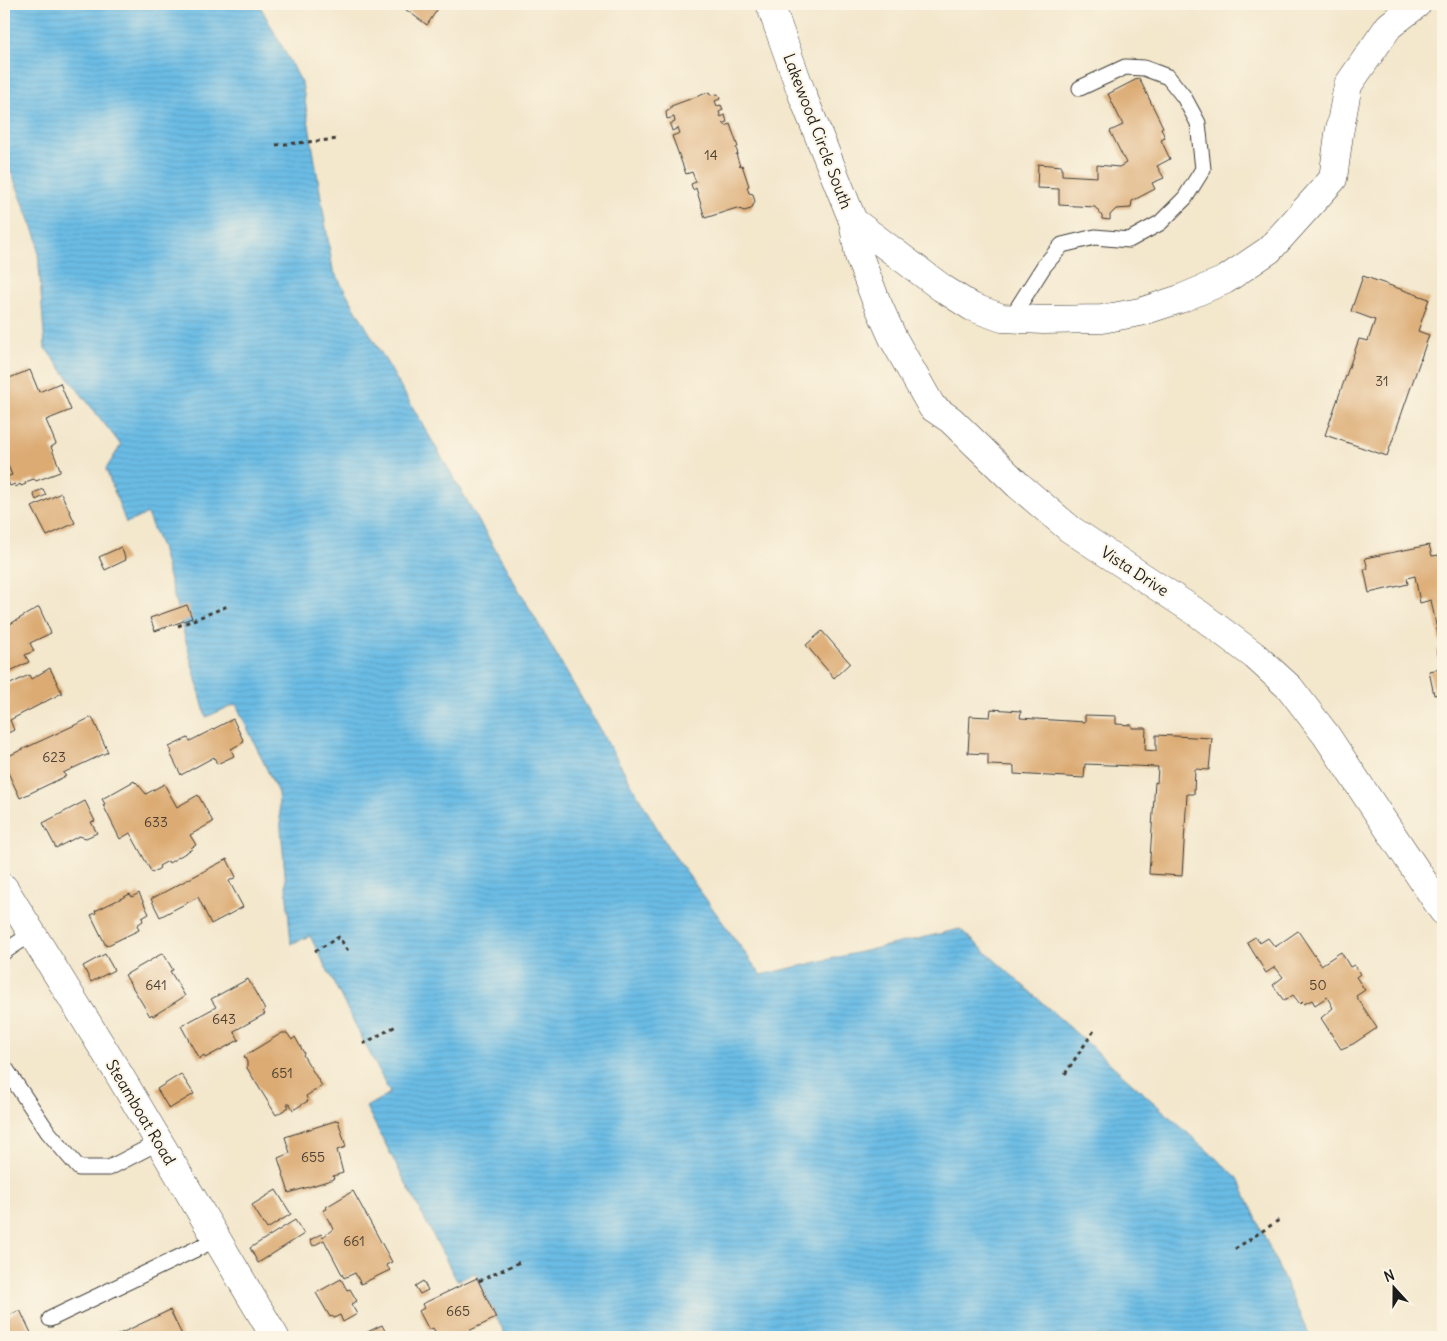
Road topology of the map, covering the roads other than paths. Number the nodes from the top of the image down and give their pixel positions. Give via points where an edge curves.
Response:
1 (770, 4) edge
2 (1417, 4) edge
3 (1080, 88) dead end
4 (853, 221) junction
5 (1011, 318) junction
6 (4, 888) edge
7 (1443, 911) edge
8 (31, 934) junction
9 (4, 952) edge
10 (4, 1065) edge
11 (159, 1142) junction
12 (217, 1239) junction
13 (50, 1319) dead end
14 (275, 1337) edge

1 - 4 street, Lakewood Circle South
2 - 5 street, Lakewood Circle South via 1389,26 1348,85 1333,179 1269,250 1225,280 1140,312 1102,319
3 - 5 lane via 1125,67 1144,68 1168,77 1198,123 1203,169 1185,198 1160,223 1129,240 1095,237 1062,245 1044,266
4 - 5 street, Lakewood Circle South via 942,288 972,306 1002,318
4 - 7 street, Vista Drive via 859,256 875,298 893,338 932,407 951,420 1018,485 1070,528 1199,614 1255,656 1290,688 1326,735
6 - 8 street, Steamboat Road
8 - 9 lane
8 - 11 street, Steamboat Road
10 - 11 lane via 48,1132 79,1168 109,1168
11 - 12 street, Steamboat Road
12 - 13 lane
12 - 14 street, Steamboat Road

